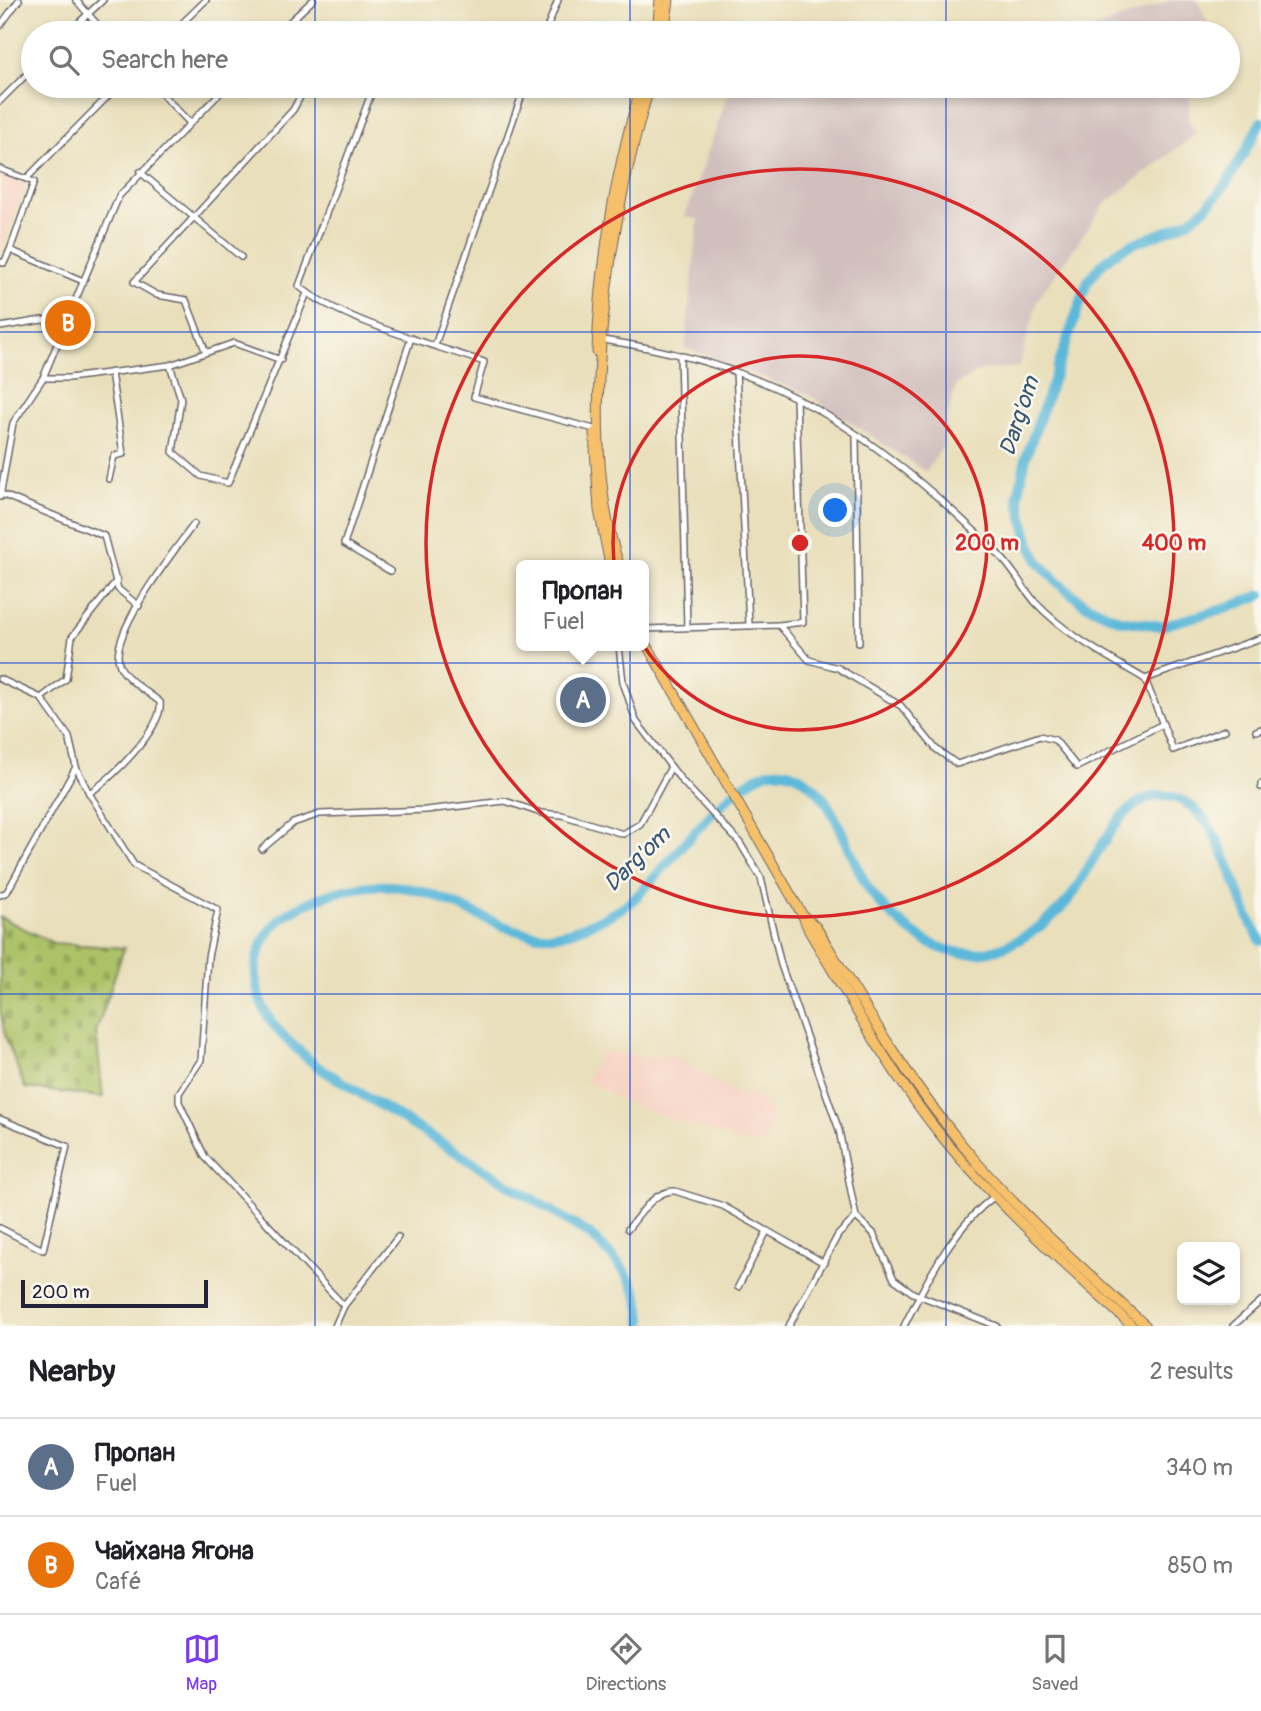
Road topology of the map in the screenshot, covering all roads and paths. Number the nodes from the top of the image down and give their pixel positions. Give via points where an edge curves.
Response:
1 (19, 0) edge
2 (76, 0) edge
3 (103, 0) edge
4 (206, 0) edge
5 (313, 0) edge
6 (558, 0) edge
7 (660, 0) edge
8 (671, 2) edge
9 (88, 14) junction
10 (81, 21) edge
11 (94, 21) edge
12 (184, 21) edge
13 (291, 21) edge
14 (550, 21) edge
15 (658, 21) edge
16 (667, 21) edge
17 (0, 26) edge
18 (21, 80) edge
19 (106, 98) edge
20 (166, 98) edge
21 (215, 98) edge
22 (300, 98) edge
23 (370, 98) edge
24 (522, 98) edge
25 (638, 98) edge
26 (646, 98) edge
27 (0, 101) edge
28 (190, 123) junction
29 (0, 169) edge
30 (140, 172) junction
31 (27, 178) junction
32 (618, 187) junction
33 (192, 217) junction
34 (10, 250) junction
35 (241, 257) dead end
36 (0, 262) edge
37 (83, 281) junction
38 (307, 293) junction
39 (66, 323) junction
40 (0, 327) edge
41 (411, 338) junction
42 (603, 340) junction
43 (435, 345) junction
44 (205, 350) junction
45 (680, 355) junction
46 (281, 360) junction
47 (170, 365) junction
48 (111, 372) junction
49 (736, 372) junction
50 (43, 378) junction
51 (796, 398) junction
52 (594, 429) junction
53 (856, 436) junction
54 (109, 479) dead end
55 (0, 495) edge
56 (194, 524) dead end
57 (611, 560) edge
58 (611, 560) edge
59 (390, 571) dead end
60 (117, 580) junction
61 (139, 606) junction
62 (749, 624) junction
63 (779, 625) junction
64 (687, 627) junction
65 (649, 629) edge
66 (1261, 638) edge
67 (859, 643) dead end
68 (649, 649) edge
69 (620, 651) edge
70 (0, 679) edge
71 (1145, 679) junction
72 (41, 698) junction
73 (1163, 724) junction
74 (1225, 730) dead end
75 (76, 767) junction
76 (671, 767) junction
77 (89, 793) junction
78 (262, 849) dead end
79 (0, 895) edge
80 (803, 916) junction
81 (0, 1119) edge
82 (995, 1196) junction
83 (856, 1217) junction
84 (0, 1228) edge
85 (628, 1229) dead end
86 (767, 1231) junction
87 (398, 1237) dead end
88 (824, 1263) junction
89 (738, 1287) dead end
90 (1100, 1290) junction
91 (921, 1295) junction
92 (1261, 1301) edge
93 (344, 1306) junction
94 (335, 1326) edge
95 (789, 1326) edge
96 (904, 1326) edge
97 (997, 1326) edge
98 (1132, 1326) edge
99 (1146, 1326) edge
100 (1233, 1326) edge

1 - 17 street
2 - 9 street
3 - 9 street
4 - 12 street
5 - 13 street
6 - 14 street
7 - 15 main road
8 - 16 main road
9 - 10 street
9 - 11 street
18 - 27 street
19 - 31 street
20 - 28 street
21 - 28 street
22 - 33 street
23 - 38 street via 299,286
24 - 43 street
25 - 32 main road
26 - 32 main road
28 - 30 street
29 - 31 street
30 - 33 street
30 - 37 street via 114,204
31 - 34 street via 34,183
32 - 42 main road
32 - 52 main road via 598,301
33 - 35 street
33 - 44 street via 134,282 157,295 186,300
34 - 36 street
34 - 37 street
37 - 39 street
38 - 41 street
38 - 46 street
39 - 40 street via 41,320
39 - 50 street
41 - 43 street
41 - 59 street via 344,544
42 - 45 street
42 - 57 main road via 600,439
43 - 52 street via 484,362 474,397
44 - 46 street via 243,344
44 - 47 street
45 - 49 street
45 - 64 street
46 - 47 street via 228,483 201,476 173,452 181,399
47 - 48 street
48 - 50 street
48 - 54 street via 123,454 114,456
49 - 51 street
49 - 62 street
50 - 55 street via 13,423
51 - 53 street
51 - 63 street via 803,622
52 - 58 main road via 599,510
53 - 67 street
53 - 71 street via 888,456 999,554 1037,604 1082,641
55 - 60 street via 104,536
56 - 61 street
60 - 61 street via 118,589
60 - 72 street via 72,637 66,678
61 - 77 street via 116,656 121,668 160,702 160,716 128,759
62 - 63 street
62 - 64 street
63 - 73 street via 809,660 838,668 901,706 936,749 957,764 1040,736 1055,740 1077,767
64 - 65 street
66 - 71 street
68 - 80 main road
69 - 76 street via 623,682 636,721
70 - 72 street
71 - 73 street
72 - 75 street via 69,737
73 - 74 street via 1173,750
75 - 77 street
75 - 79 street via 7,892
76 - 78 street via 640,824 623,834 505,801 320,814 293,823
76 - 83 street via 753,861 765,891 781,965 839,1130
77 - 93 street via 134,865 218,910 208,957 201,1060 179,1102 205,1157
80 - 82 main road via 899,1078
80 - 90 main road via 816,927 889,1044 964,1148
81 - 84 street via 67,1146 43,1250
82 - 90 main road
82 - 91 street via 975,1210 960,1229
83 - 88 street via 838,1236
83 - 91 street via 873,1233 894,1279
85 - 86 street via 667,1190 723,1206
86 - 88 street
86 - 89 street
87 - 93 street
88 - 95 street
90 - 98 main road
90 - 99 main road
91 - 96 street
91 - 97 street
92 - 100 street
93 - 94 street

